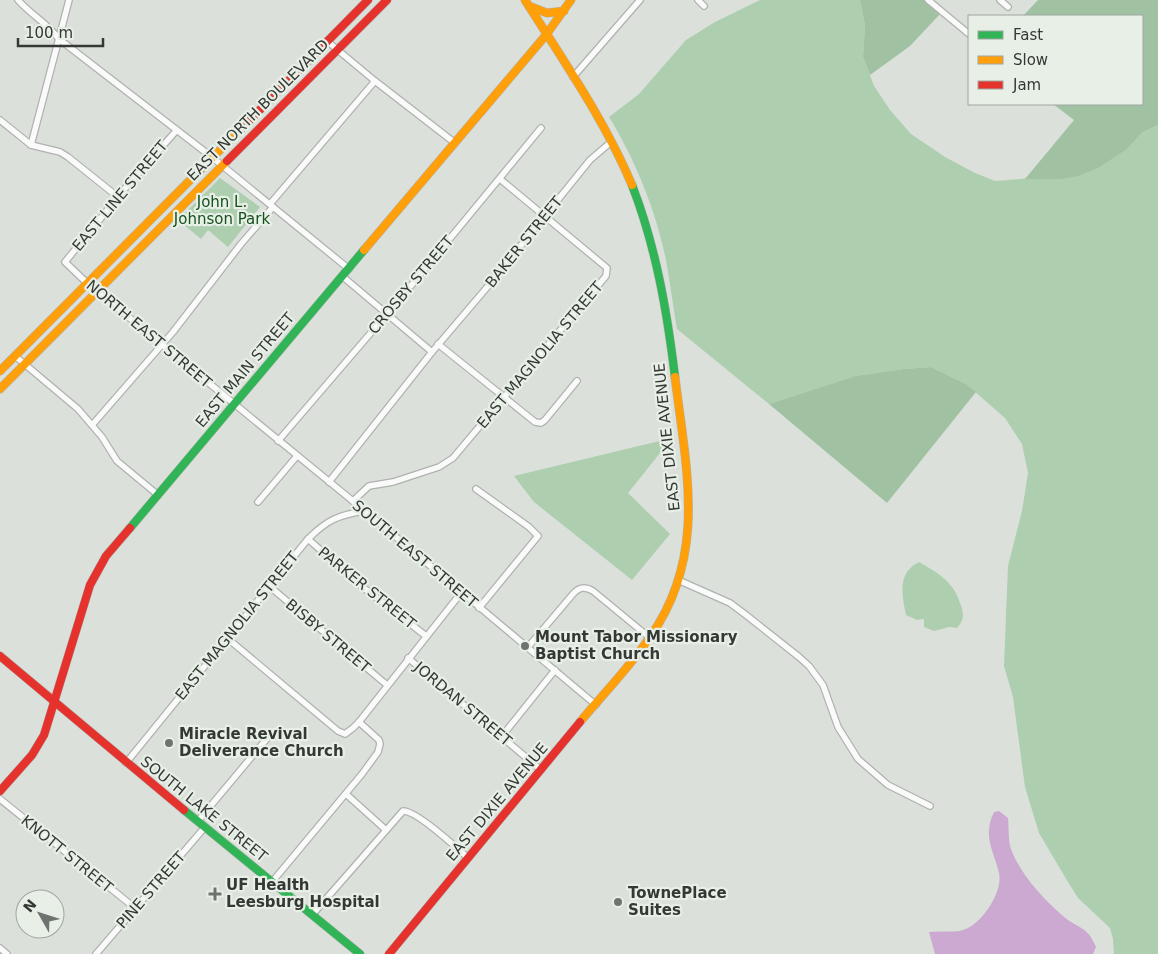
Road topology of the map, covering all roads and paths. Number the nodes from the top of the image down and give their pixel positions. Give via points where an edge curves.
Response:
1 (18, 0) edge
2 (69, 0) edge
3 (368, 0) edge
4 (388, 0) edge
5 (571, 0) edge
6 (640, 0) edge
7 (698, 0) edge
8 (928, 0) edge
9 (1000, 0) edge
10 (527, 3) edge
11 (704, 6) dead end
12 (1008, 7) dead end
13 (564, 11) junction
14 (968, 33) edge
15 (546, 35) junction
16 (59, 39) junction
17 (328, 41) junction
18 (337, 50) junction
19 (573, 77) junction
20 (375, 81) junction
21 (1, 123) edge
22 (541, 128) dead end
23 (176, 131) junction
24 (611, 142) junction
25 (455, 143) junction
26 (31, 145) junction
27 (213, 158) junction
28 (222, 165) junction
29 (500, 179) junction
30 (118, 197) junction
31 (271, 206) junction
32 (545, 216) junction
33 (65, 262) joint
34 (349, 268) junction
35 (342, 276) junction
36 (87, 283) junction
37 (97, 291) junction
38 (387, 313) junction
39 (162, 344) junction
40 (438, 344) junction
41 (432, 352) junction
42 (15, 356) junction
43 (25, 364) junction
44 (0, 371) edge
45 (577, 381) dead end
46 (0, 389) edge
47 (503, 397) junction
48 (234, 404) junction
49 (93, 424) junction
50 (278, 441) junction
51 (297, 456) junction
52 (329, 482) junction
53 (476, 490) dead end
54 (158, 495) junction
55 (353, 501) junction
56 (258, 502) dead end
57 (365, 511) junction
58 (308, 539) junction
59 (678, 580) junction
60 (269, 586) junction
61 (461, 593) junction
62 (479, 608) junction
63 (426, 636) junction
64 (228, 638) junction
65 (650, 638) junction
66 (528, 647) junction
67 (0, 656) edge
68 (408, 658) junction
69 (555, 670) junction
70 (387, 685) junction
71 (55, 703) junction
72 (596, 705) junction
73 (359, 722) junction
74 (270, 736) dead end
75 (502, 736) junction
76 (126, 763) junction
77 (541, 770) junction
78 (0, 791) edge
79 (346, 794) junction
80 (0, 799) edge
81 (930, 806) dead end
82 (198, 821) junction
83 (205, 827) junction
84 (386, 830) junction
85 (468, 858) junction
86 (272, 882) junction
87 (135, 908) junction
88 (312, 915) junction
89 (0, 948) edge
90 (7, 954) edge
91 (96, 954) edge
92 (360, 954) edge
93 (389, 954) edge

1 - 16 street
2 - 16 street
3 - 17 main road, EAST NORTH BOULEVARD
4 - 18 main road, EAST NORTH BOULEVARD
5 - 13 main road, EAST MAIN STREET
6 - 19 street
7 - 11 street
8 - 14 street
9 - 12 street
10 - 13 main road via 547,13
10 - 15 main road, EAST DIXIE AVENUE
13 - 15 main road, EAST MAIN STREET
15 - 19 main road, EAST DIXIE AVENUE
15 - 25 main road, EAST MAIN STREET
16 - 23 street
16 - 26 street
17 - 18 street
17 - 27 main road, EAST NORTH BOULEVARD
18 - 20 street
18 - 28 main road, EAST NORTH BOULEVARD
19 - 24 main road, EAST DIXIE AVENUE
20 - 25 street
20 - 31 street
21 - 26 street
22 - 29 street, CROSBY STREET
23 - 27 street
23 - 30 street, EAST LINE STREET
24 - 32 street, BAKER STREET via 590,160
24 - 59 main road, EAST DIXIE AVENUE via 648,226 666,306 690,503 688,541
25 - 34 main road, EAST MAIN STREET
26 - 30 street via 60,152
27 - 28 street
27 - 36 main road, EAST NORTH BOULEVARD
28 - 31 street
28 - 37 main road, EAST NORTH BOULEVARD
29 - 32 street
29 - 38 street, CROSBY STREET
30 - 33 street, EAST LINE STREET
31 - 34 street
31 - 39 street
32 - 40 street, BAKER STREET
32 - 47 street, EAST MAGNOLIA STREET via 606,268 606,276
33 - 36 street, NORTH EAST STREET
34 - 35 main road, EAST MAIN STREET
35 - 38 street
35 - 48 main road, EAST MAIN STREET
36 - 37 street, NORTH EAST STREET
36 - 42 main road, EAST NORTH BOULEVARD
37 - 39 street, NORTH EAST STREET
37 - 43 main road, EAST NORTH BOULEVARD
38 - 41 street
38 - 50 street, CROSBY STREET
39 - 48 street, NORTH EAST STREET
39 - 49 street
40 - 41 street, BAKER STREET
40 - 47 street
41 - 52 street
42 - 43 street
42 - 44 main road, EAST NORTH BOULEVARD
43 - 46 main road, EAST NORTH BOULEVARD
43 - 49 street
45 - 47 street via 541,423 535,422
47 - 55 street, EAST MAGNOLIA STREET via 453,458 439,467 369,486
48 - 50 street, SOUTH EAST STREET
48 - 54 main road, EAST MAIN STREET
49 - 54 street via 117,461
50 - 51 street, SOUTH EAST STREET
51 - 52 street, SOUTH EAST STREET
51 - 56 street
52 - 55 street, SOUTH EAST STREET
53 - 62 street via 538,536
54 - 71 main road, EAST MAIN STREET via 97,570
55 - 57 street, SOUTH EAST STREET
57 - 58 street, EAST MAGNOLIA STREET via 332,519
57 - 61 street, SOUTH EAST STREET
58 - 60 street, EAST MAGNOLIA STREET
58 - 63 street, PARKER STREET via 384,605
59 - 65 main road, EAST DIXIE AVENUE via 666,611
59 - 81 street via 730,603 799,657 823,685 838,727 858,759 888,785
60 - 64 street, EAST MAGNOLIA STREET
60 - 70 street, BISBY STREET
61 - 62 street, SOUTH EAST STREET
61 - 63 street
62 - 66 street, SOUTH EAST STREET
63 - 68 street
64 - 73 street via 338,732 348,733
64 - 76 street, EAST MAGNOLIA STREET
65 - 66 street via 585,588 576,590
65 - 72 main road, EAST DIXIE AVENUE
66 - 69 street, SOUTH EAST STREET
67 - 71 main road, SOUTH LAKE STREET
68 - 70 street
68 - 75 street, JORDAN STREET
69 - 72 street, SOUTH EAST STREET
69 - 75 street
70 - 73 street
71 - 76 main road, SOUTH LAKE STREET
71 - 78 main road, EAST MAIN STREET via 39,744
72 - 77 main road, EAST DIXIE AVENUE
73 - 79 street via 379,740 380,747
74 - 82 street
75 - 77 street, JORDAN STREET
76 - 82 main road, SOUTH LAKE STREET
77 - 85 main road, EAST DIXIE AVENUE
79 - 84 street
79 - 86 street
80 - 87 street, KNOTT STREET
82 - 83 main road, SOUTH LAKE STREET
83 - 86 main road, SOUTH LAKE STREET
83 - 87 street, PINE STREET
84 - 85 street via 403,811 408,811
84 - 88 street
85 - 93 main road, EAST DIXIE AVENUE
86 - 88 main road, SOUTH LAKE STREET
87 - 91 street, PINE STREET
88 - 92 main road, SOUTH LAKE STREET
89 - 90 street

